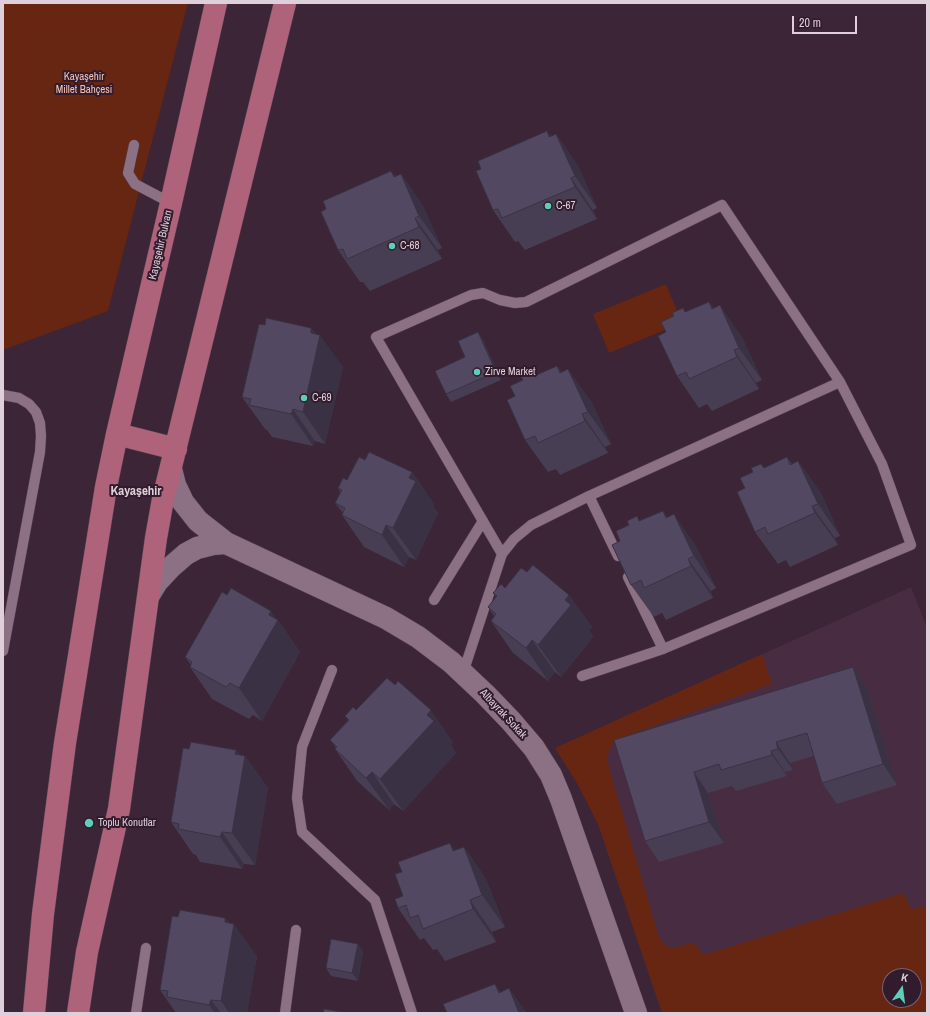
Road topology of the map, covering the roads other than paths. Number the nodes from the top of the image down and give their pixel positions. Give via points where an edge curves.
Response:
1 (216, 3) edge
2 (285, 3) edge
3 (134, 145) dead end
4 (171, 203) junction
5 (840, 382) junction
6 (3, 395) edge
7 (117, 434) junction
8 (173, 459) junction
9 (589, 496) junction
10 (483, 521) junction
11 (226, 543) junction
12 (502, 554) junction
13 (149, 595) junction
14 (434, 600) dead end
15 (663, 649) junction
16 (3, 651) edge
17 (332, 670) dead end
18 (463, 673) junction
19 (582, 676) dead end
20 (296, 930) dead end
21 (146, 948) dead end
22 (34, 1013) edge
23 (78, 1013) edge
24 (136, 1013) edge
25 (284, 1013) edge
26 (412, 1013) edge
27 (636, 1013) edge

1 - 4 main road, Kayaşehir Bulvarı
2 - 8 main road
3 - 4 lane via 128,173 135,184
4 - 7 main road, Kayaşehir Bulvarı
5 - 9 lane
5 - 10 lane via 722,205 526,302 500,300 483,293 471,295 376,337
5 - 15 lane via 882,464 911,545
6 - 16 lane via 19,398 29,404 36,412 41,436
7 - 8 main road
7 - 22 main road, Kayaşehir Bulvarı via 106,487 65,743 43,914
8 - 11 street, Albayrak Sokak via 174,485 183,502 198,522
8 - 13 main road via 156,538
9 - 12 lane via 531,525 514,539
9 - 15 lane
10 - 12 lane
10 - 14 lane
11 - 13 street via 197,548 186,554 170,567
11 - 18 street, Albayrak Sokak via 386,618 418,637
12 - 18 lane
13 - 23 main road via 120,809 87,952
15 - 19 lane
17 - 26 lane via 302,747 297,798 302,832 375,900
18 - 27 street, Albayrak Sokak via 511,721 534,748 551,775
20 - 25 lane
21 - 24 lane

